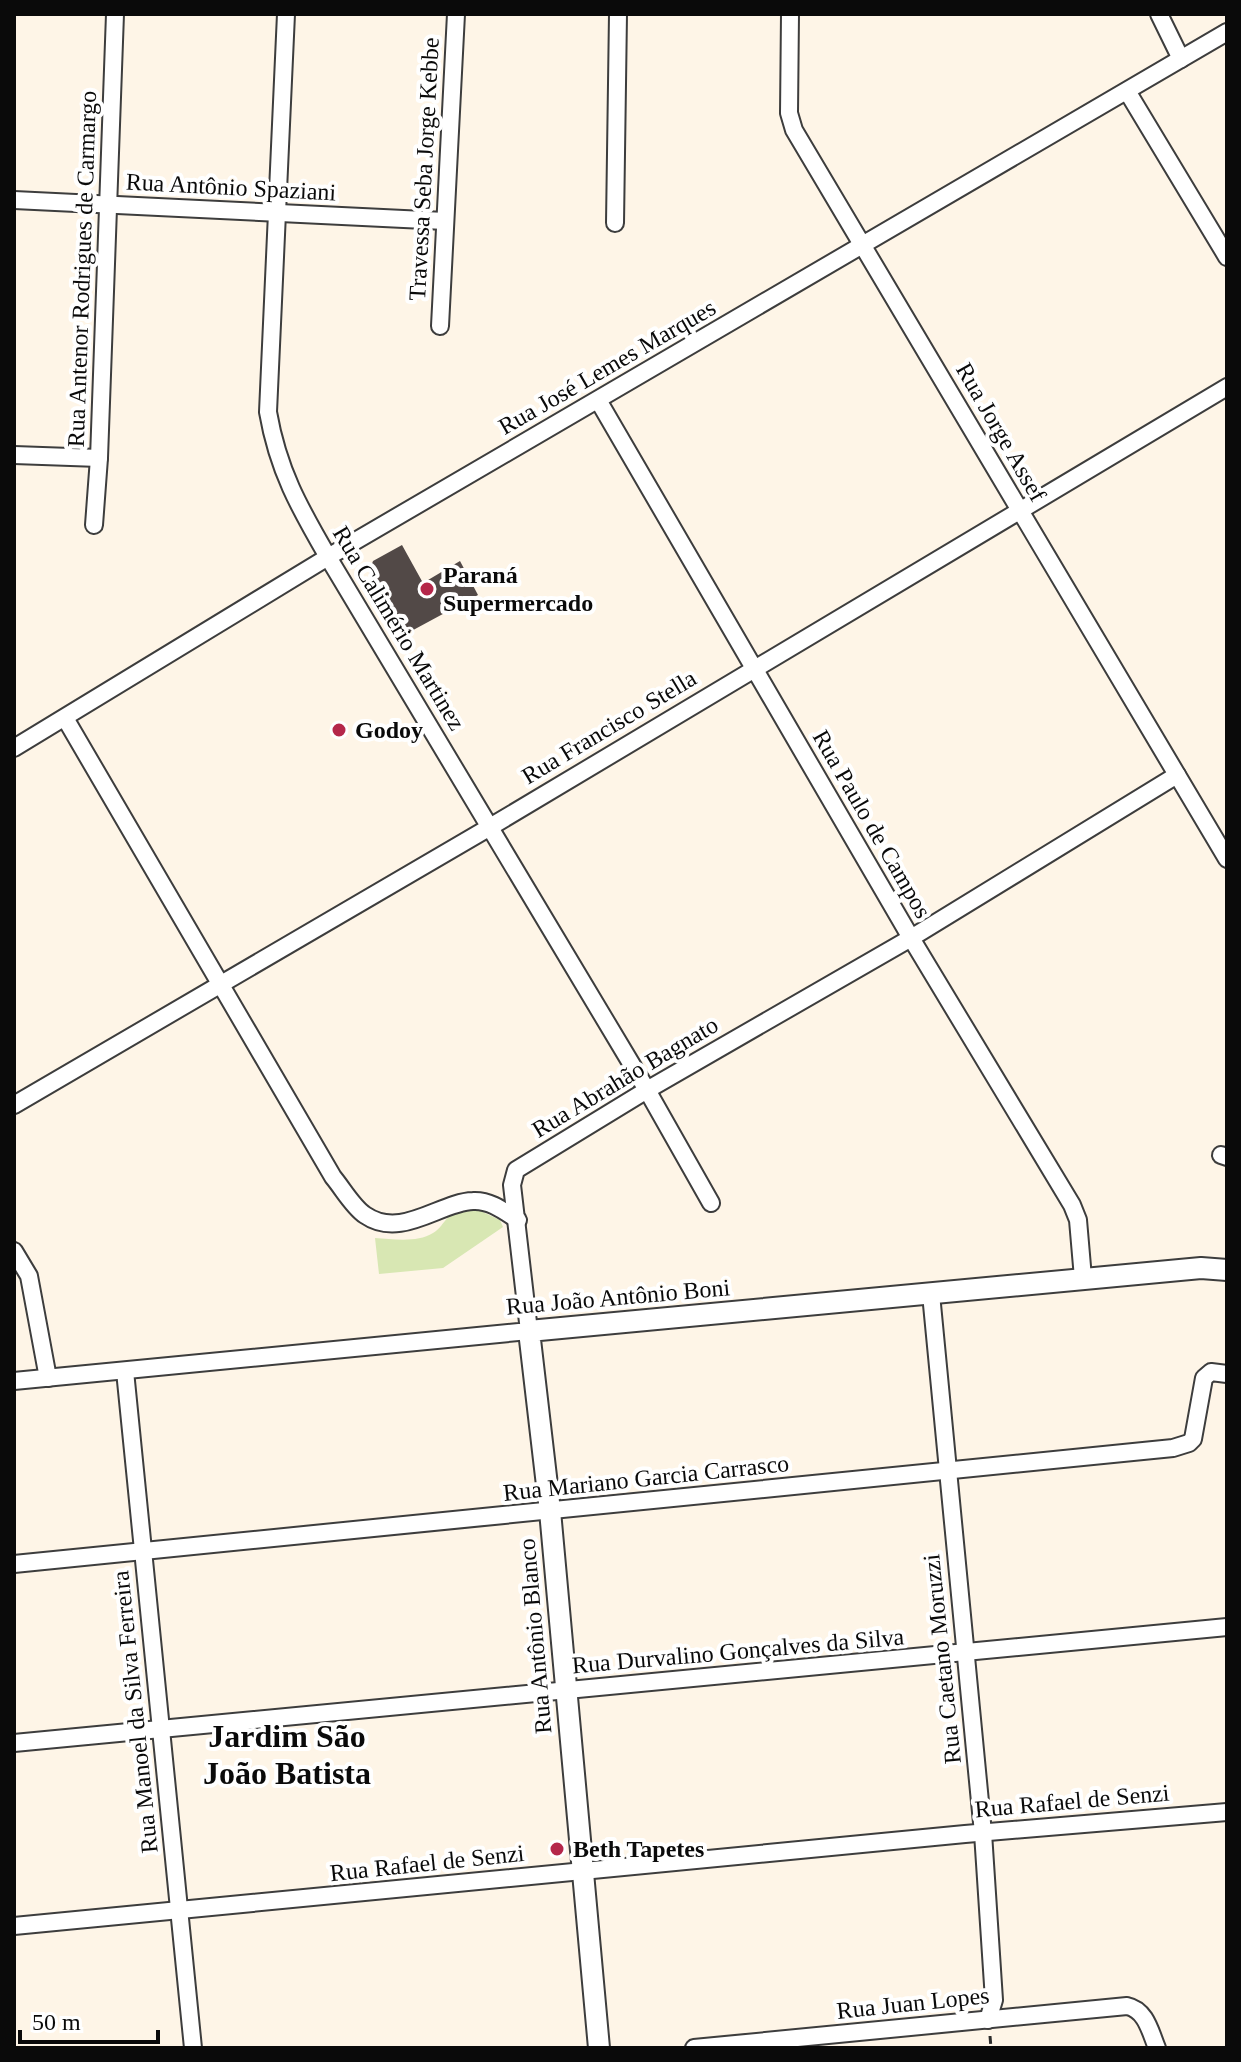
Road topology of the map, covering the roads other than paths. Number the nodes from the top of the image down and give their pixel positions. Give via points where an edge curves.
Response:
1 (115, 14) edge
2 (286, 14) edge
3 (456, 14) edge
4 (618, 14) edge
5 (790, 14) edge
6 (1159, 14) edge
7 (1227, 32) edge
8 (1181, 59) junction
9 (1127, 91) junction
10 (14, 200) edge
11 (108, 205) junction
12 (276, 214) junction
13 (445, 221) junction
14 (615, 223) dead end
15 (863, 244) junction
16 (1227, 257) edge
17 (440, 326) dead end
18 (1227, 387) edge
19 (598, 400) junction
20 (14, 455) edge
21 (99, 458) junction
22 (1020, 512) junction
23 (94, 525) dead end
24 (328, 557) junction
25 (754, 669) junction
26 (65, 718) junction
27 (14, 748) edge
28 (1177, 775) junction
29 (490, 827) junction
30 (1227, 859) edge
31 (911, 938) junction
32 (222, 983) junction
33 (647, 1090) junction
34 (14, 1105) edge
35 (711, 1203) dead end
36 (518, 1220) junction
37 (14, 1251) edge
38 (1227, 1270) edge
39 (1083, 1278) junction
40 (931, 1294) junction
41 (529, 1331) junction
42 (125, 1371) junction
43 (1227, 1374) edge
44 (48, 1378) junction
45 (14, 1381) edge
46 (947, 1472) junction
47 (550, 1511) junction
48 (143, 1553) junction
49 (14, 1564) edge
50 (1227, 1627) edge
51 (966, 1653) junction
52 (567, 1691) junction
53 (161, 1729) junction
54 (14, 1743) edge
55 (1227, 1812) edge
56 (983, 1833) junction
57 (583, 1872) junction
58 (179, 1911) junction
59 (14, 1926) edge
60 (988, 2020) junction
61 (193, 2048) edge
62 (599, 2048) edge
63 (694, 2048) edge
64 (1157, 2048) edge

1 - 11 street, Rua Antenor Rodrigues de Carmargo
2 - 12 street, Rua Calimério Martinez
3 - 13 street, Travessa Seba Jorge Kebbe
4 - 14 street
5 - 15 street, Rua Jorge Assef via 789,113 794,130
6 - 8 street
7 - 8 street, Rua José Lemes Marques
8 - 9 street, Rua José Lemes Marques
9 - 15 street, Rua José Lemes Marques
9 - 16 street
10 - 11 street, Rua Antônio Spaziani
11 - 12 street, Rua Antônio Spaziani
11 - 21 street, Rua Antenor Rodrigues de Carmargo
12 - 13 street, Rua Antônio Spaziani
12 - 24 street, Rua Calimério Martinez via 268,412 286,480
13 - 17 street, Travessa Seba Jorge Kebbe
15 - 19 street, Rua José Lemes Marques
15 - 22 street, Rua Jorge Assef
18 - 22 street, Rua Francisco Stella
19 - 24 street, Rua José Lemes Marques
19 - 25 street, Rua Paulo de Campos
20 - 21 street
21 - 23 street, Rua Antenor Rodrigues de Carmargo
22 - 25 street, Rua Francisco Stella
22 - 28 street, Rua Jorge Assef
24 - 26 street, Rua José Lemes Marques
24 - 29 street, Rua Calimério Martinez
25 - 29 street, Rua Francisco Stella
25 - 31 street, Rua Paulo de Campos
26 - 27 street, Rua José Lemes Marques
26 - 32 street
28 - 30 street, Rua Jorge Assef
28 - 31 street, Rua Abrahão Bagnato
29 - 32 street, Rua Francisco Stella
29 - 33 street, Rua Calimério Martinez
31 - 33 street, Rua Abrahão Bagnato
31 - 39 street, Rua Paulo de Campos via 1072,1205
32 - 34 street, Rua Francisco Stella
32 - 36 street via 333,1177 364,1214 378,1222 406,1223 472,1201 494,1205
33 - 35 street, Rua Calimério Martinez
33 - 36 street, Rua Abrahão Bagnato via 516,1170 512,1185
36 - 41 street, Rua Antônio Blanco
37 - 44 street via 29,1276
38 - 39 street, Rua João Antônio Boni
39 - 40 street, Rua João Antônio Boni
40 - 41 street, Rua João Antônio Boni
40 - 46 street, Rua Caetano Moruzzi
41 - 42 street, Rua João Antônio Boni
41 - 47 street, Rua Antônio Blanco
42 - 44 street, Rua João Antônio Boni
42 - 48 street, Rua Manoel da Silva Ferreira
43 - 46 street, Rua Mariano Garcia Carrasco via 1211,1372 1204,1378 1193,1439 1183,1446
44 - 45 street, Rua João Antônio Boni
46 - 47 street, Rua Mariano Garcia Carrasco
46 - 51 street, Rua Caetano Moruzzi
47 - 48 street, Rua Mariano Garcia Carrasco
47 - 52 street, Rua Antônio Blanco
48 - 49 street, Rua Mariano Garcia Carrasco
48 - 53 street, Rua Manoel da Silva Ferreira
50 - 51 street, Rua Durvalino Gonçalves da Silva
51 - 52 street, Rua Durvalino Gonçalves da Silva
51 - 56 street, Rua Caetano Moruzzi
52 - 53 street, Rua Durvalino Gonçalves da Silva
52 - 57 street, Rua Antônio Blanco
53 - 54 street, Rua Durvalino Gonçalves da Silva
53 - 58 street, Rua Manoel da Silva Ferreira
55 - 56 street, Rua Rafael de Senzi
56 - 57 street, Rua Rafael de Senzi
56 - 60 street, Rua Caetano Moruzzi via 994,2000
57 - 58 street, Rua Rafael de Senzi
57 - 62 street, Rua Antônio Blanco
58 - 59 street, Rua Rafael de Senzi
58 - 61 street, Rua Manoel da Silva Ferreira
60 - 63 street, Rua Juan Lopes
60 - 64 street, Rua Juan Lopes via 1127,2006 1143,2015

